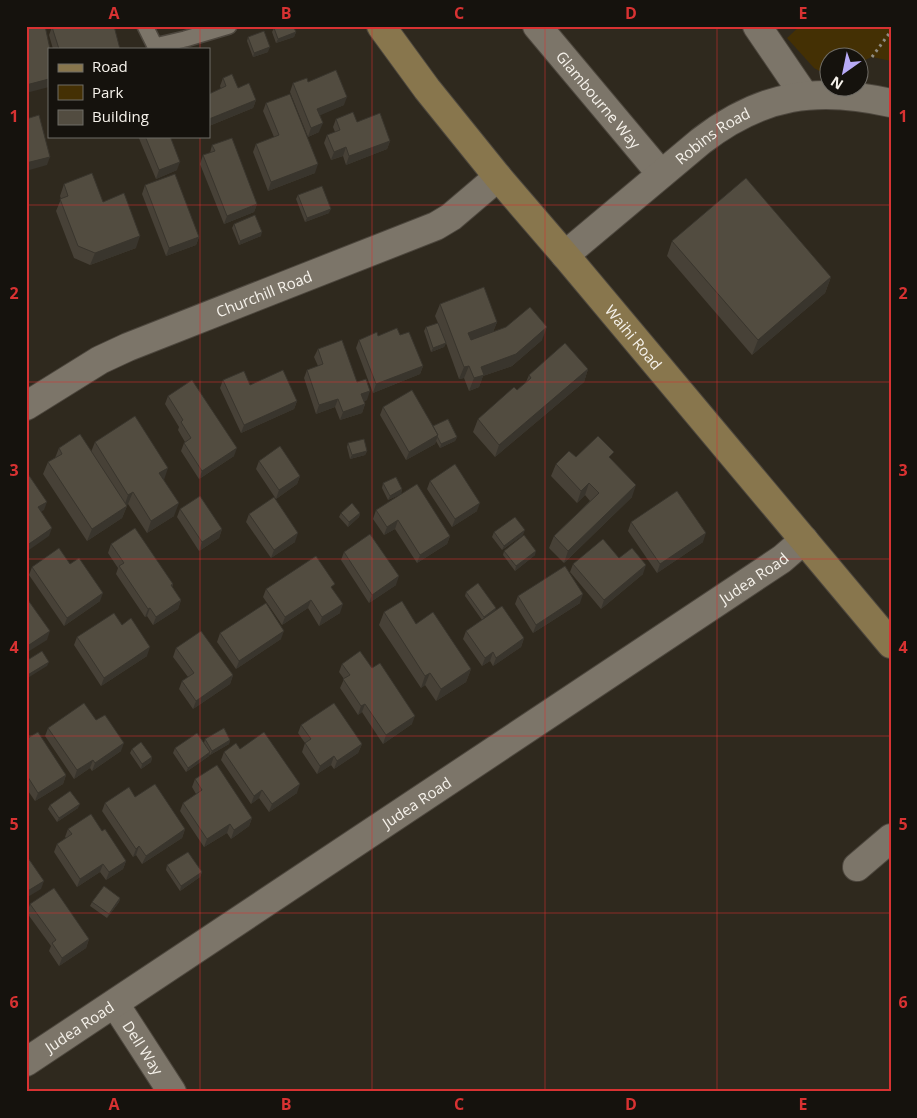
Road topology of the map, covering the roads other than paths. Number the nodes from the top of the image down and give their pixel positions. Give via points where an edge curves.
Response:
1 (145, 26) edge
2 (229, 26) edge
3 (381, 26) edge
4 (537, 26) edge
5 (757, 26) edge
6 (804, 95) junction
7 (891, 103) edge
8 (661, 174) junction
9 (498, 178) junction
10 (565, 254) junction
11 (26, 406) edge
12 (804, 540) junction
13 (891, 644) edge
14 (891, 838) edge
15 (857, 867) dead end
16 (115, 1004) junction
17 (26, 1062) edge
18 (172, 1092) edge

1 - 2 lane via 155,46
3 - 9 main road, Waihi Road
4 - 8 street, Glambourne Way
5 - 6 street
6 - 7 street, Robins Road via 837,94
6 - 8 street, Robins Road via 738,116
8 - 10 street, Robins Road
9 - 10 main road, Waihi Road
9 - 11 street, Churchill Road via 436,226 128,347 100,360
10 - 12 main road, Waihi Road
12 - 13 main road, Waihi Road
12 - 16 street, Judea Road via 782,559
14 - 15 street
16 - 17 street, Judea Road
16 - 18 street, Dell Way

